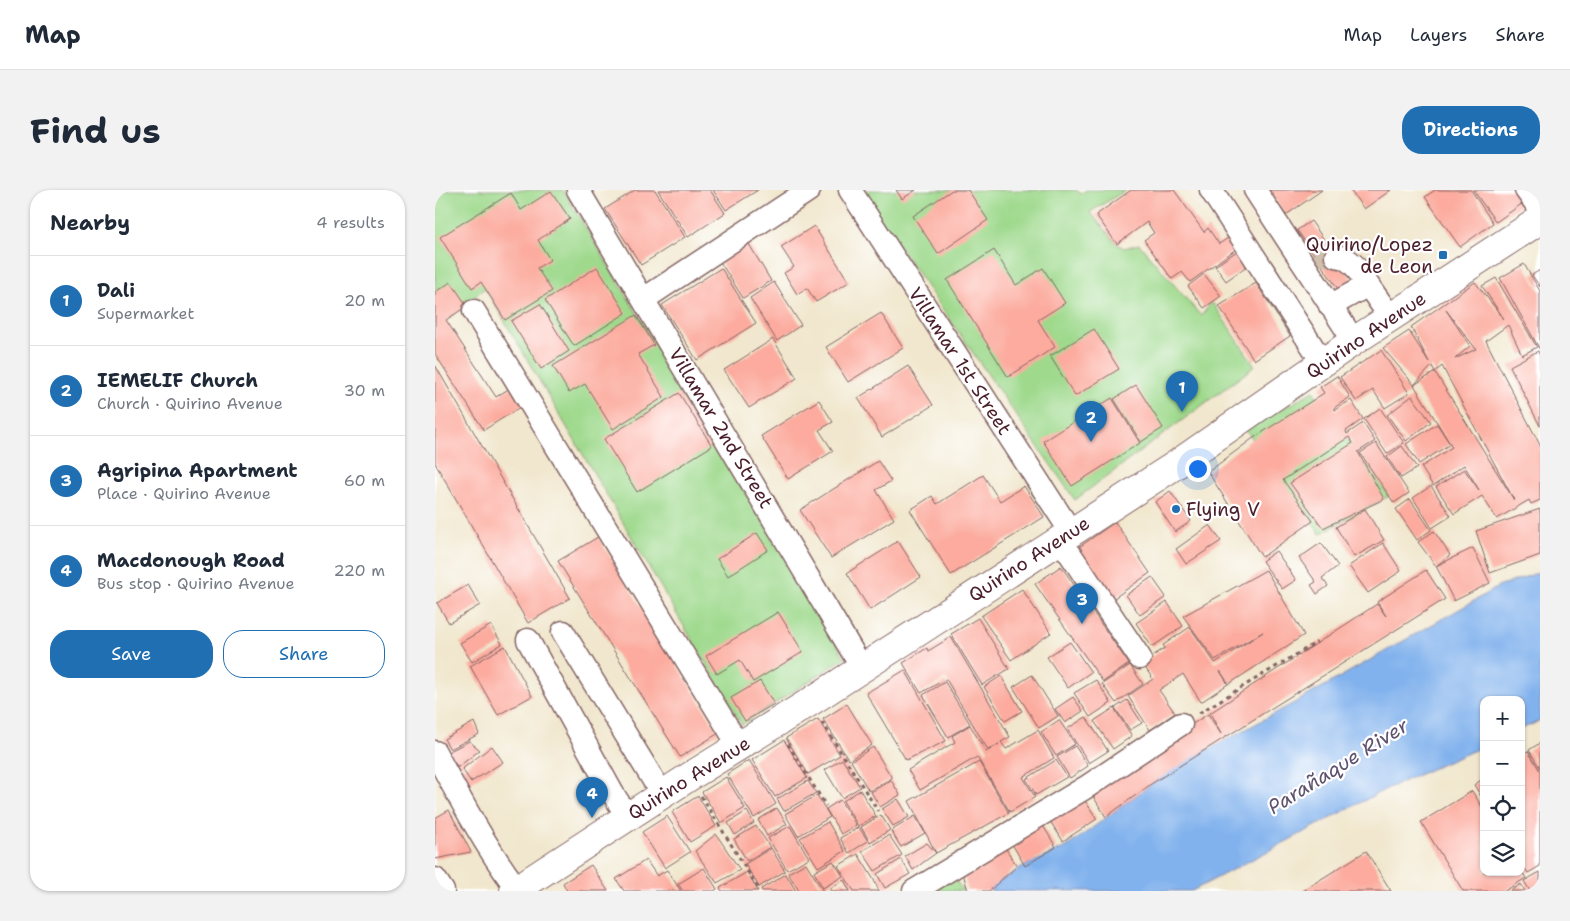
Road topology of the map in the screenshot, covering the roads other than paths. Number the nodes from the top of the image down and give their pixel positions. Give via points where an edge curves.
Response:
1 (578, 190) edge
2 (809, 190) edge
3 (850, 190) edge
4 (1211, 190) edge
5 (1255, 190) edge
6 (1526, 190) edge
7 (1540, 209) edge
8 (1540, 220) edge
9 (1314, 253) junction
10 (1368, 285) junction
11 (644, 299) junction
12 (1330, 306) junction
13 (474, 311) dead end
14 (1391, 318) junction
15 (1354, 341) junction
16 (1323, 363) junction
17 (1065, 536) junction
18 (563, 632) dead end
19 (528, 640) dead end
20 (1140, 658) dead end
21 (862, 668) junction
22 (1181, 724) road end
23 (739, 746) junction
24 (435, 752) edge
25 (662, 794) junction
26 (628, 817) junction
27 (435, 879) edge
28 (515, 890) edge
29 (443, 891) edge
30 (914, 891) edge

1 - 11 street, Villamar 2nd Street
2 - 11 street
3 - 17 street, Villamar 1st Street
4 - 16 street
5 - 9 street
6 - 7 street
8 - 14 main road, Quirino Avenue
9 - 10 street via 1349,260
9 - 12 street
10 - 12 street
10 - 14 street
11 - 21 street, Villamar 2nd Street
12 - 15 street
13 - 23 street
14 - 15 main road, Quirino Avenue
15 - 16 main road, Quirino Avenue
16 - 17 main road, Quirino Avenue via 1177,464
17 - 20 street, Villamar 1st Street
17 - 21 main road, Quirino Avenue
18 - 25 street
19 - 26 street
21 - 23 main road, Quirino Avenue
22 - 30 street via 1088,786
23 - 25 main road, Quirino Avenue
24 - 28 street
25 - 26 main road, Quirino Avenue
26 - 28 main road, Quirino Avenue
27 - 29 street

